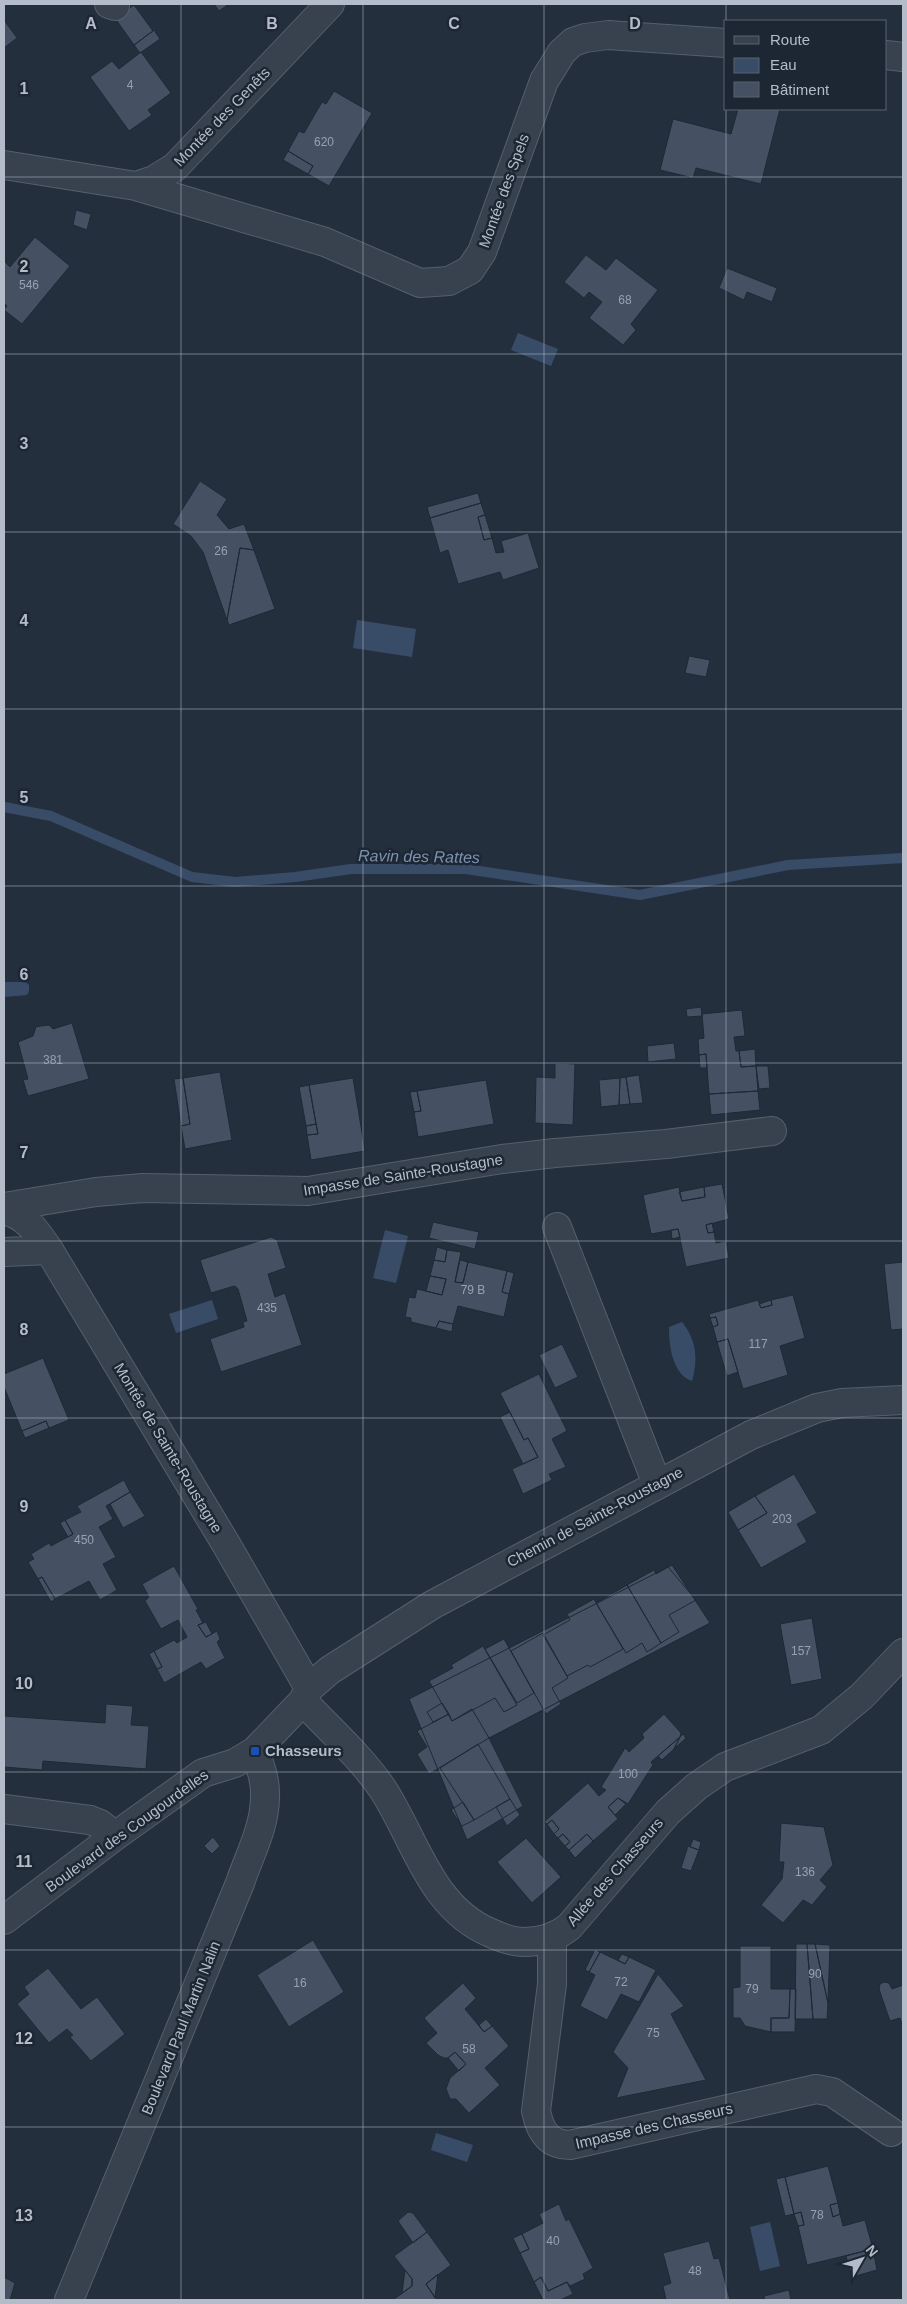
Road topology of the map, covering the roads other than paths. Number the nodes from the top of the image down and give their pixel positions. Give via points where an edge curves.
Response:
1 (330, 4) edge
2 (724, 43) edge
3 (887, 55) edge
4 (903, 57) edge
5 (4, 165) edge
6 (136, 186) junction
7 (772, 1131) dead end
8 (4, 1209) edge
9 (557, 1227) dead end
10 (49, 1250) junction
11 (4, 1252) edge
12 (903, 1400) edge
13 (656, 1484) junction
14 (903, 1654) edge
15 (306, 1694) junction
16 (255, 1751) junction
17 (4, 1809) edge
18 (115, 1836) junction
19 (4, 1920) edge
20 (552, 1938) junction
21 (891, 2132) dead end
22 (70, 2300) edge

1 - 6 street, Montée des Genêts via 175,167
2 - 6 street, Montée des Spels via 608,35 585,38 562,52 544,81 482,252 470,270 449,282 430,284 412,281 325,242
3 - 4 street
5 - 6 street
7 - 8 street, Impasse de Sainte-Roustagne via 528,1156 308,1191 143,1188 96,1192
8 - 10 street, Montée de Sainte-Roustagne via 30,1223
9 - 13 street
10 - 11 street
10 - 15 street, Montée de Sainte-Roustagne via 226,1544
12 - 13 street, Chemin de Sainte-Roustagne via 842,1403 796,1415 750,1434
13 - 15 street, Chemin de Sainte-Roustagne via 432,1605 330,1670
14 - 20 street, Allée des Chasseurs via 862,1696 821,1730 725,1767 696,1786 668,1812 569,1926
15 - 16 street, Chemin de Sainte-Roustagne
15 - 20 street, Allée des Chasseurs via 382,1789 432,1882 446,1901 485,1931 509,1940 532,1942
16 - 18 street, Boulevard des Cougourdelles via 235,1763 203,1773
16 - 22 street, Boulevard Paul Martin Nalin via 266,1796 261,1824
17 - 18 street via 90,1820
18 - 19 street, Boulevard des Cougourdelles
20 - 21 street, Impasse des Chasseurs via 552,1984 536,2106 538,2124 550,2141 570,2145 816,2089 832,2092

